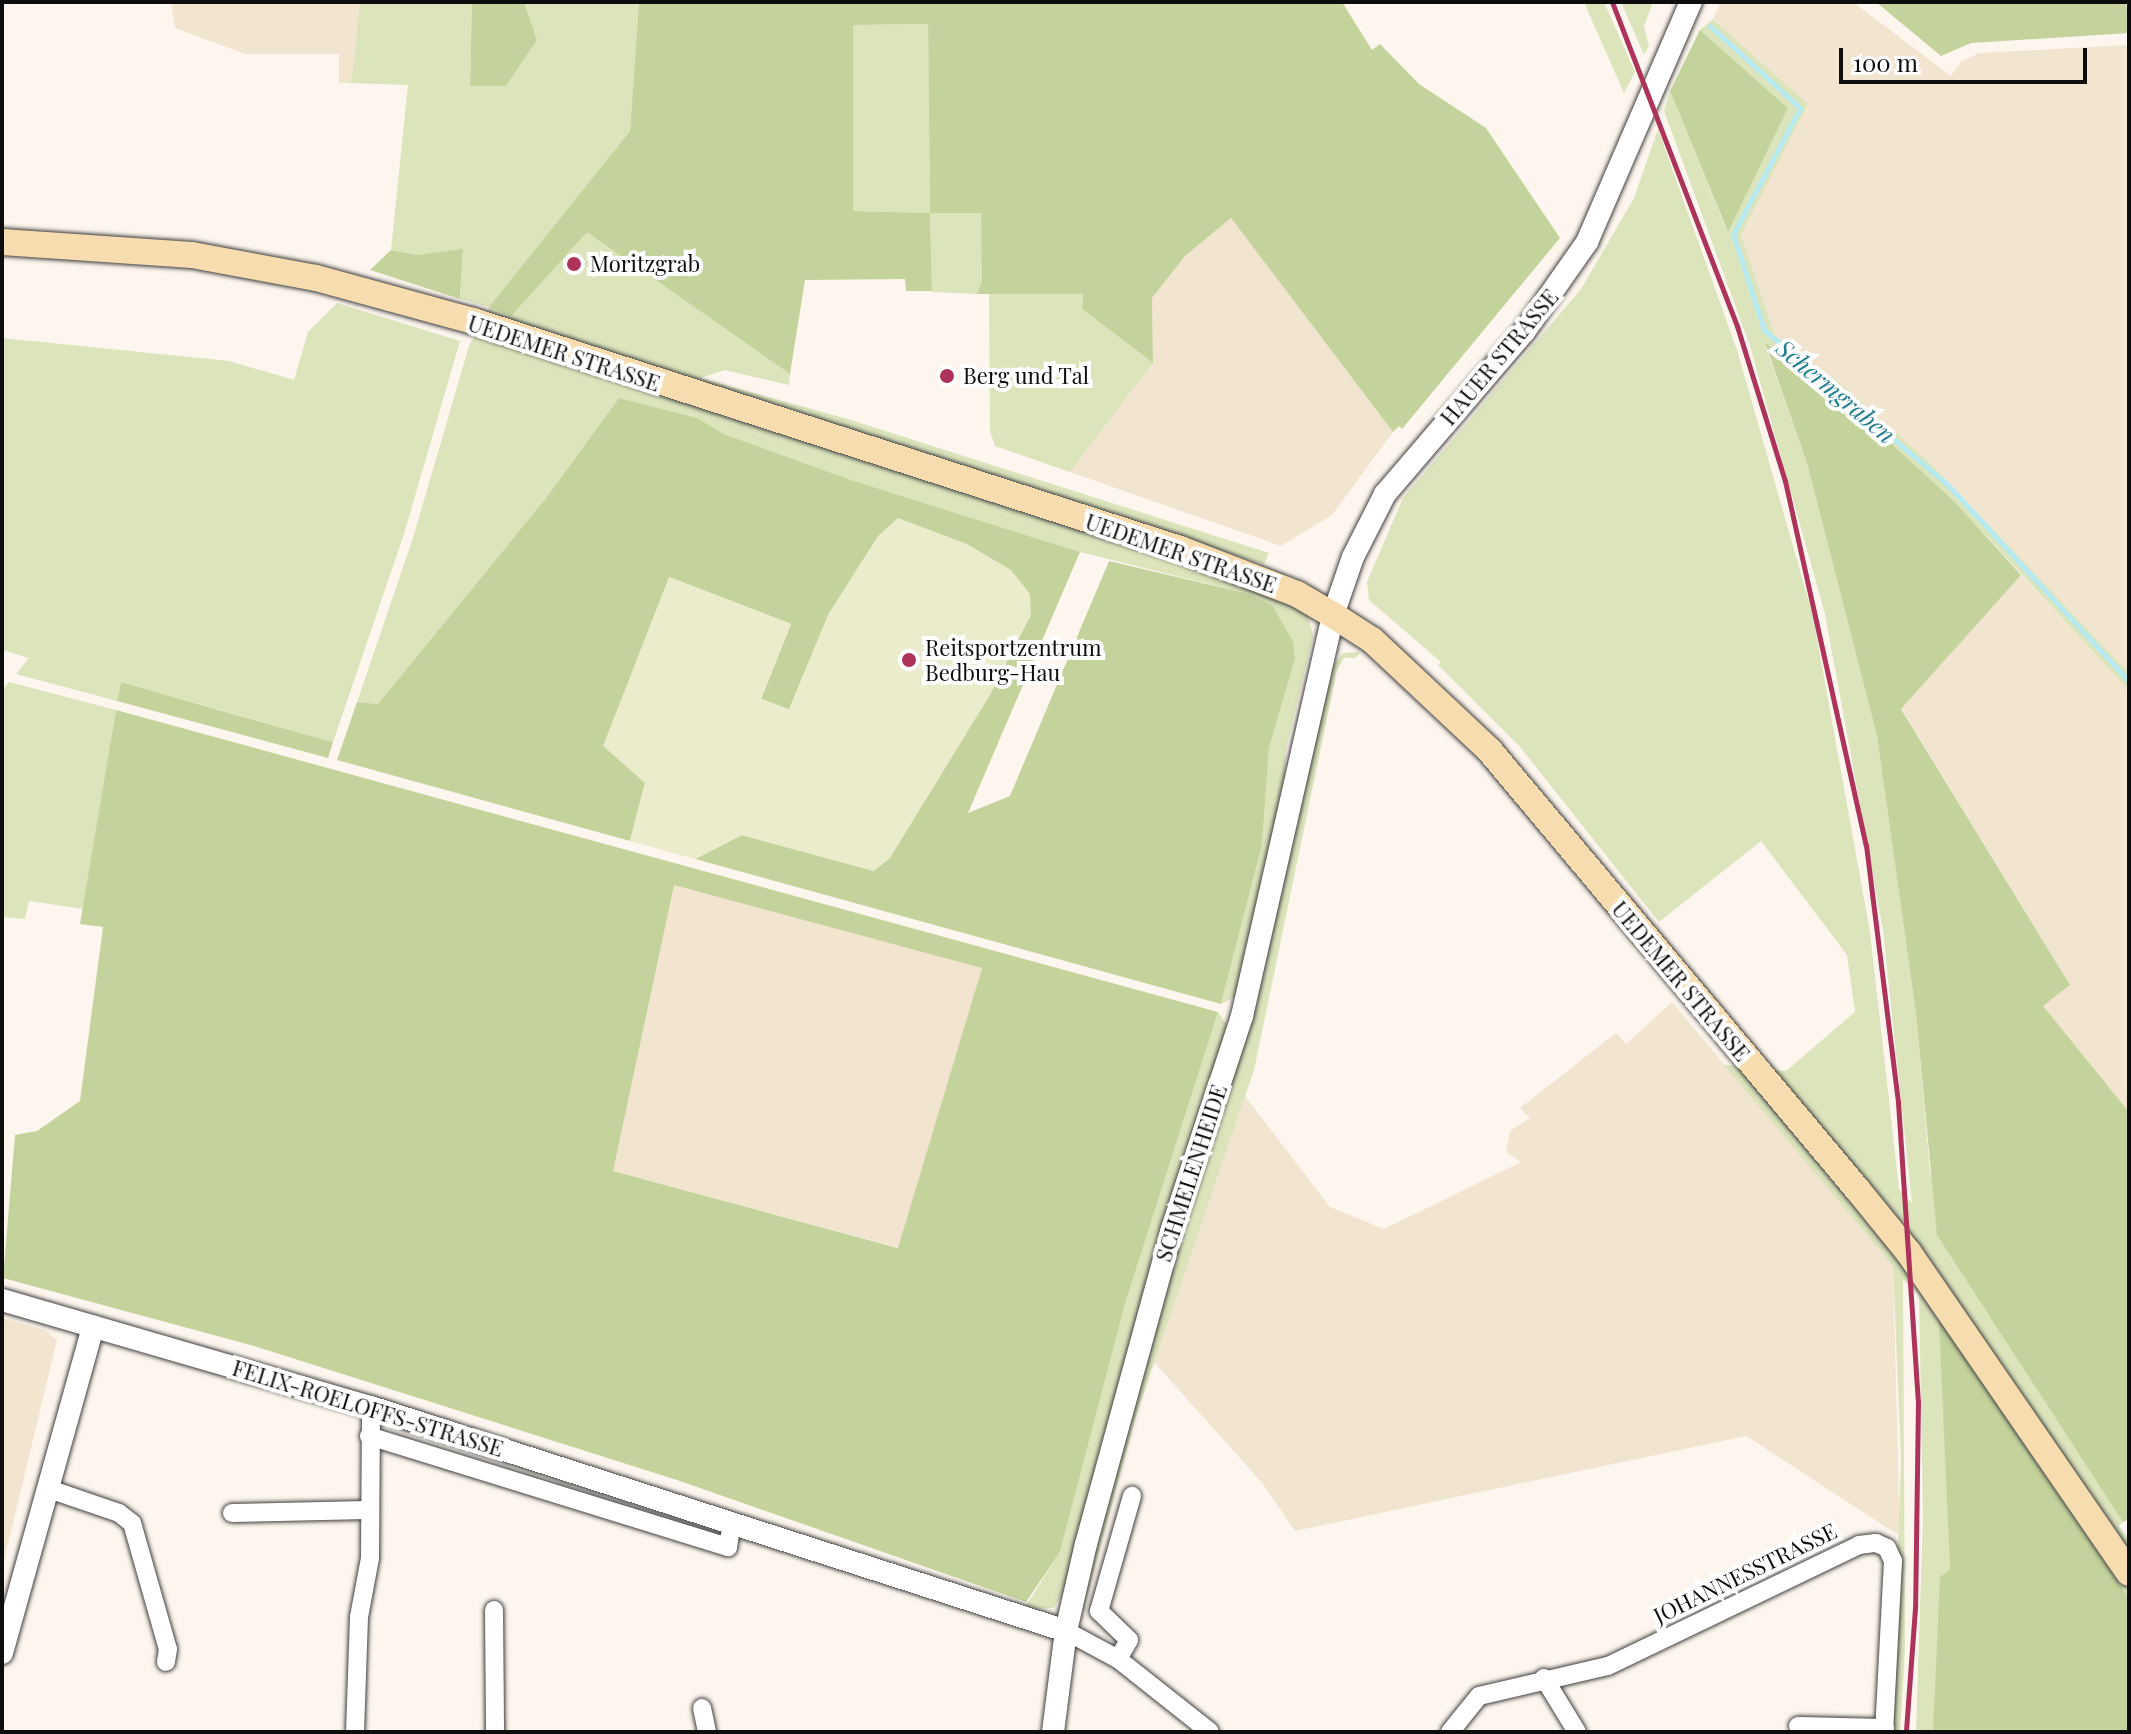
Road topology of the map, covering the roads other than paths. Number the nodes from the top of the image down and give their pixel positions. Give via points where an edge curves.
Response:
1 (1691, 2) edge
2 (2, 242) edge
3 (1333, 615) junction
4 (2, 1300) edge
5 (93, 1326) junction
6 (371, 1407) junction
7 (369, 1436) junction
8 (49, 1489) junction
9 (1132, 1496) dead end
10 (369, 1510) junction
11 (232, 1513) dead end
12 (732, 1521) junction
13 (2129, 1573) edge
14 (494, 1610) dead end
15 (1066, 1631) junction
16 (2, 1653) edge
17 (1118, 1659) junction
18 (166, 1662) dead end
19 (1544, 1678) junction
20 (702, 1708) dead end
21 (1798, 1726) dead end
22 (1884, 1730) edge
23 (355, 1732) edge
24 (495, 1732) edge
25 (707, 1732) edge
26 (1053, 1732) edge
27 (1210, 1732) edge
28 (1450, 1732) edge
29 (1577, 1732) edge

1 - 3 street, HAUER STRASSE via 1587,242 1524,332 1385,494 1353,557
2 - 3 main road, UEDEMER STRASSE via 192,255 316,278 473,321 1180,549 1284,588
3 - 13 main road, UEDEMER STRASSE via 1372,640 1490,751 1857,1189 1924,1274
3 - 15 street, SCHMELENHEIDE via 1242,1016 1155,1288
4 - 5 street, FELIX-ROELOFFS-STRASSE
5 - 6 street, FELIX-ROELOFFS-STRASSE
5 - 8 street
6 - 7 street
6 - 12 street, FELIX-ROELOFFS-STRASSE
7 - 10 street
7 - 12 street, FELIX-ROELOFFS-STRASSE via 728,1547
8 - 16 street
8 - 18 street via 119,1513 132,1523 168,1649
9 - 17 street via 1099,1611 1129,1640
10 - 11 street
10 - 23 street via 370,1558 359,1617
12 - 15 street, FELIX-ROELOFFS-STRASSE
14 - 24 street
15 - 17 street
15 - 26 street, SCHMELENHEIDE
17 - 27 street
19 - 22 street, JOHANNESSTRASSE via 1608,1666 1859,1545 1876,1543 1887,1548 1893,1561
19 - 28 street, JOHANNESSTRASSE via 1479,1696
19 - 29 street
20 - 25 street
21 - 22 street, JOHANNESSTRASSE

